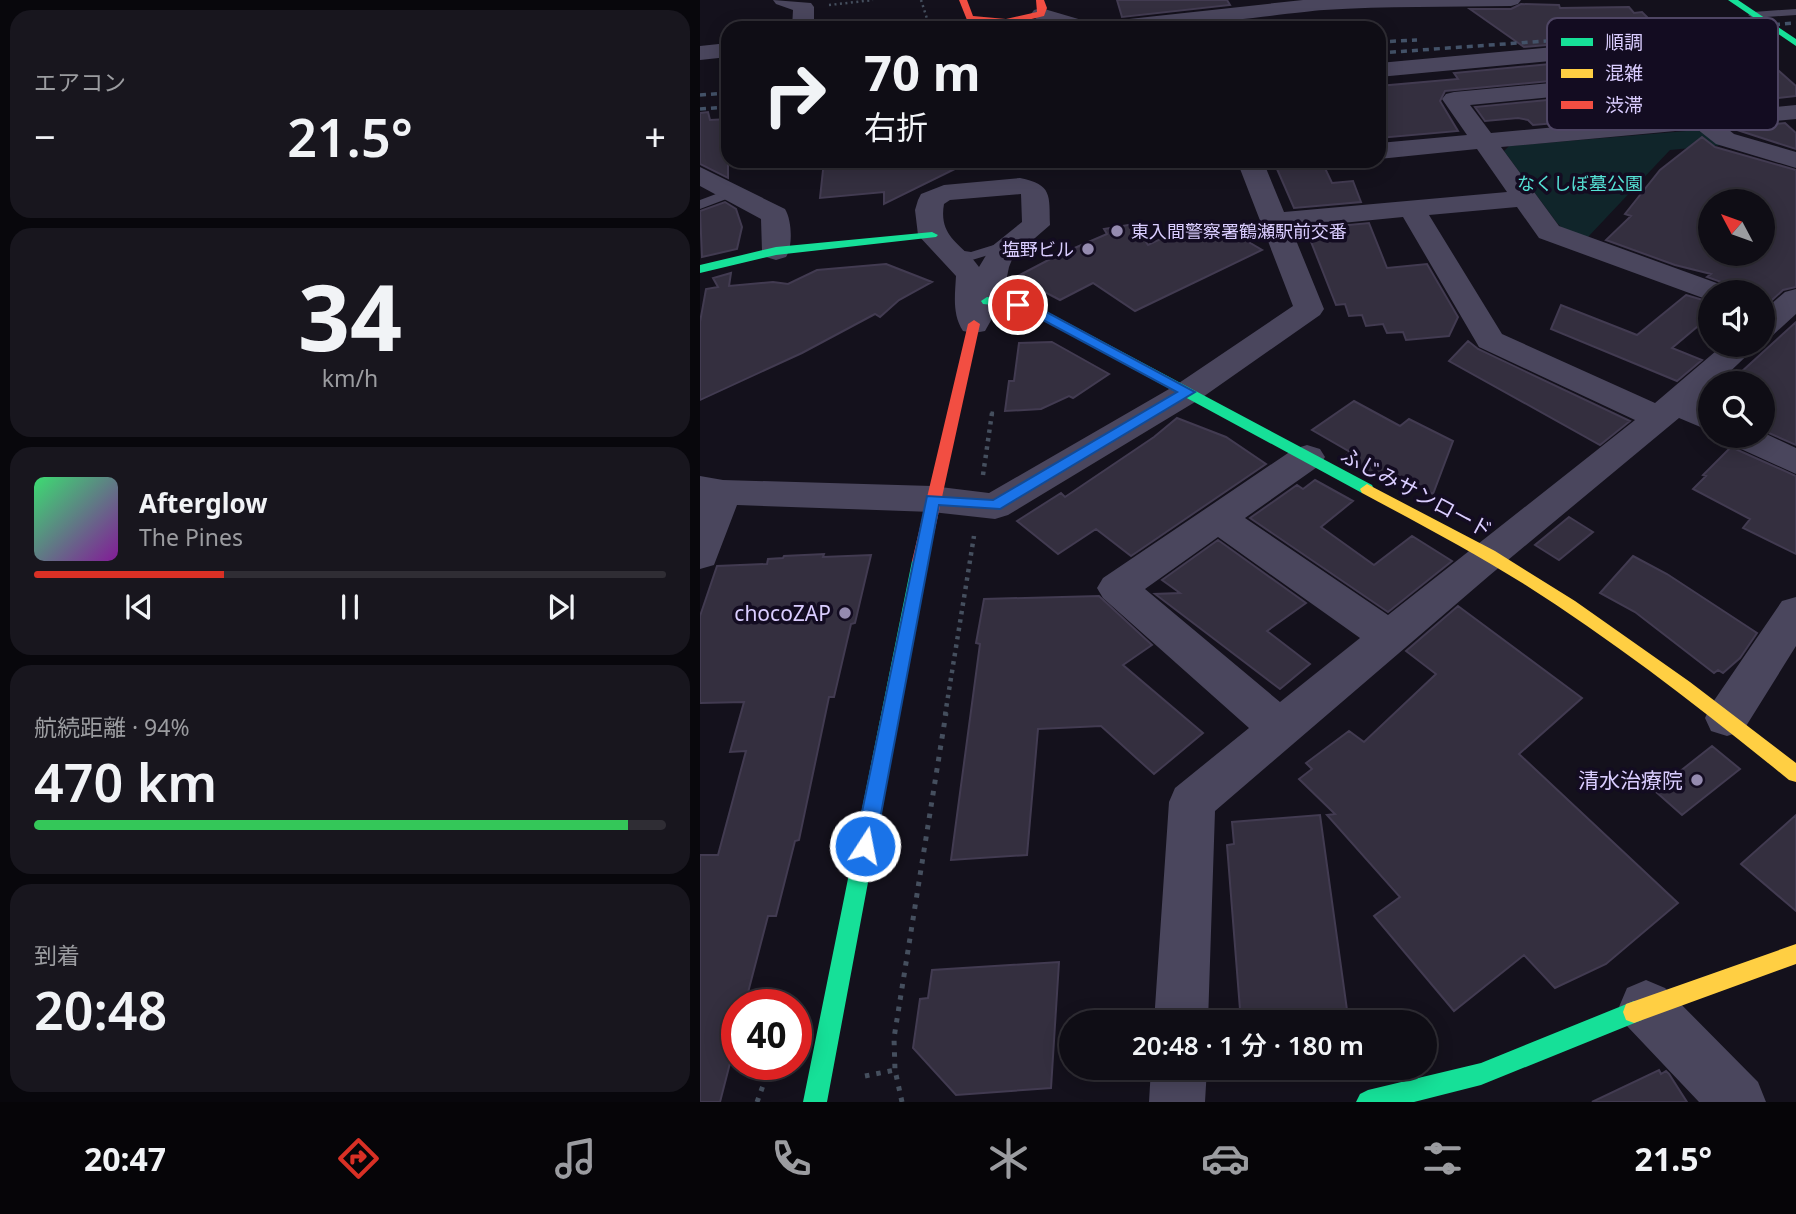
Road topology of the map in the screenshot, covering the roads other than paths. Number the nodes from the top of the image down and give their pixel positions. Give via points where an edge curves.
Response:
1 (963, 0) edge
2 (1511, 0) edge
3 (1732, 0) edge
4 (1438, 1) edge
5 (1040, 7) edge
6 (1207, 9) edge
7 (1796, 12) edge
8 (1753, 15) junction
9 (1758, 18) edge
10 (1070, 21) edge
11 (1138, 21) edge
12 (1778, 31) edge
13 (1796, 43) edge
14 (721, 51) edge
15 (700, 53) edge
16 (1547, 54) edge
17 (1431, 64) junction
18 (1386, 69) edge
19 (1547, 90) edge
20 (1454, 99) junction
21 (1796, 112) edge
22 (1778, 114) edge
23 (1605, 130) edge
24 (1714, 130) edge
25 (1486, 141) junction
26 (1386, 150) edge
27 (1796, 160) edge
28 (1258, 168) edge
29 (700, 175) edge
30 (732, 192) junction
31 (1524, 198) junction
32 (700, 205) edge
33 (1412, 209) junction
34 (1274, 221) junction
35 (941, 244) junction
36 (1010, 244) junction
37 (776, 251) junction
38 (700, 269) edge
39 (1698, 287) edge
40 (980, 313) junction
41 (1728, 357) edge
42 (1188, 392) junction
43 (1666, 411) junction
44 (1698, 418) edge
45 (1767, 448) edge
46 (1307, 457) junction
47 (1796, 462) edge
48 (711, 490) edge
49 (932, 499) junction
50 (1218, 518) junction
51 (700, 555) edge
52 (1489, 555) junction
53 (1796, 612) edge
54 (1390, 637) junction
55 (1727, 718) junction
56 (1282, 729) junction
57 (1796, 774) edge
58 (1796, 954) edge
59 (1646, 1007) junction
60 (1182, 1010) edge
61 (1178, 1080) edge
62 (815, 1102) edge
63 (1177, 1102) edge
64 (1368, 1102) edge
65 (1738, 1102) edge

1 - 5 street via 970,18 979,21 1023,19
2 - 4 street
3 - 8 street
4 - 6 street
5 - 10 street
6 - 11 street
7 - 8 lane
8 - 9 street
12 - 13 street
14 - 15 street
16 - 17 street
17 - 18 street
17 - 20 street
19 - 20 street
20 - 25 street
21 - 22 street
23 - 25 street
24 - 27 street via 1725,139
25 - 26 street
25 - 31 street
28 - 34 street
29 - 30 street
30 - 32 lane
30 - 37 street via 775,215
31 - 33 street
31 - 39 street via 1549,232
33 - 34 street
33 - 43 street via 1490,340
34 - 42 street via 1309,309
35 - 36 lane via 972,256
35 - 36 street via 929,210 936,196 1030,188 1036,194 1035,225
35 - 37 street
35 - 40 street via 971,276 969,302
36 - 40 street via 994,267
37 - 38 street
40 - 42 street, ふじみサンロード via 1015,303 1034,310
40 - 49 street
41 - 43 street
42 - 46 street, ふじみサンロード
42 - 49 street via 995,506
43 - 44 street
43 - 52 street
45 - 47 street
46 - 50 street
46 - 52 street, ふじみサンロード
48 - 49 street
48 - 51 street
49 - 62 street
50 - 54 street
50 - 56 street via 1117,588
52 - 54 street
52 - 55 street, ふじみサンロード via 1617,637
53 - 55 street
54 - 56 street
55 - 57 street, ふじみサンロード
56 - 60 street via 1192,802
58 - 59 street
59 - 64 street via 1482,1074
59 - 65 street
61 - 63 street

